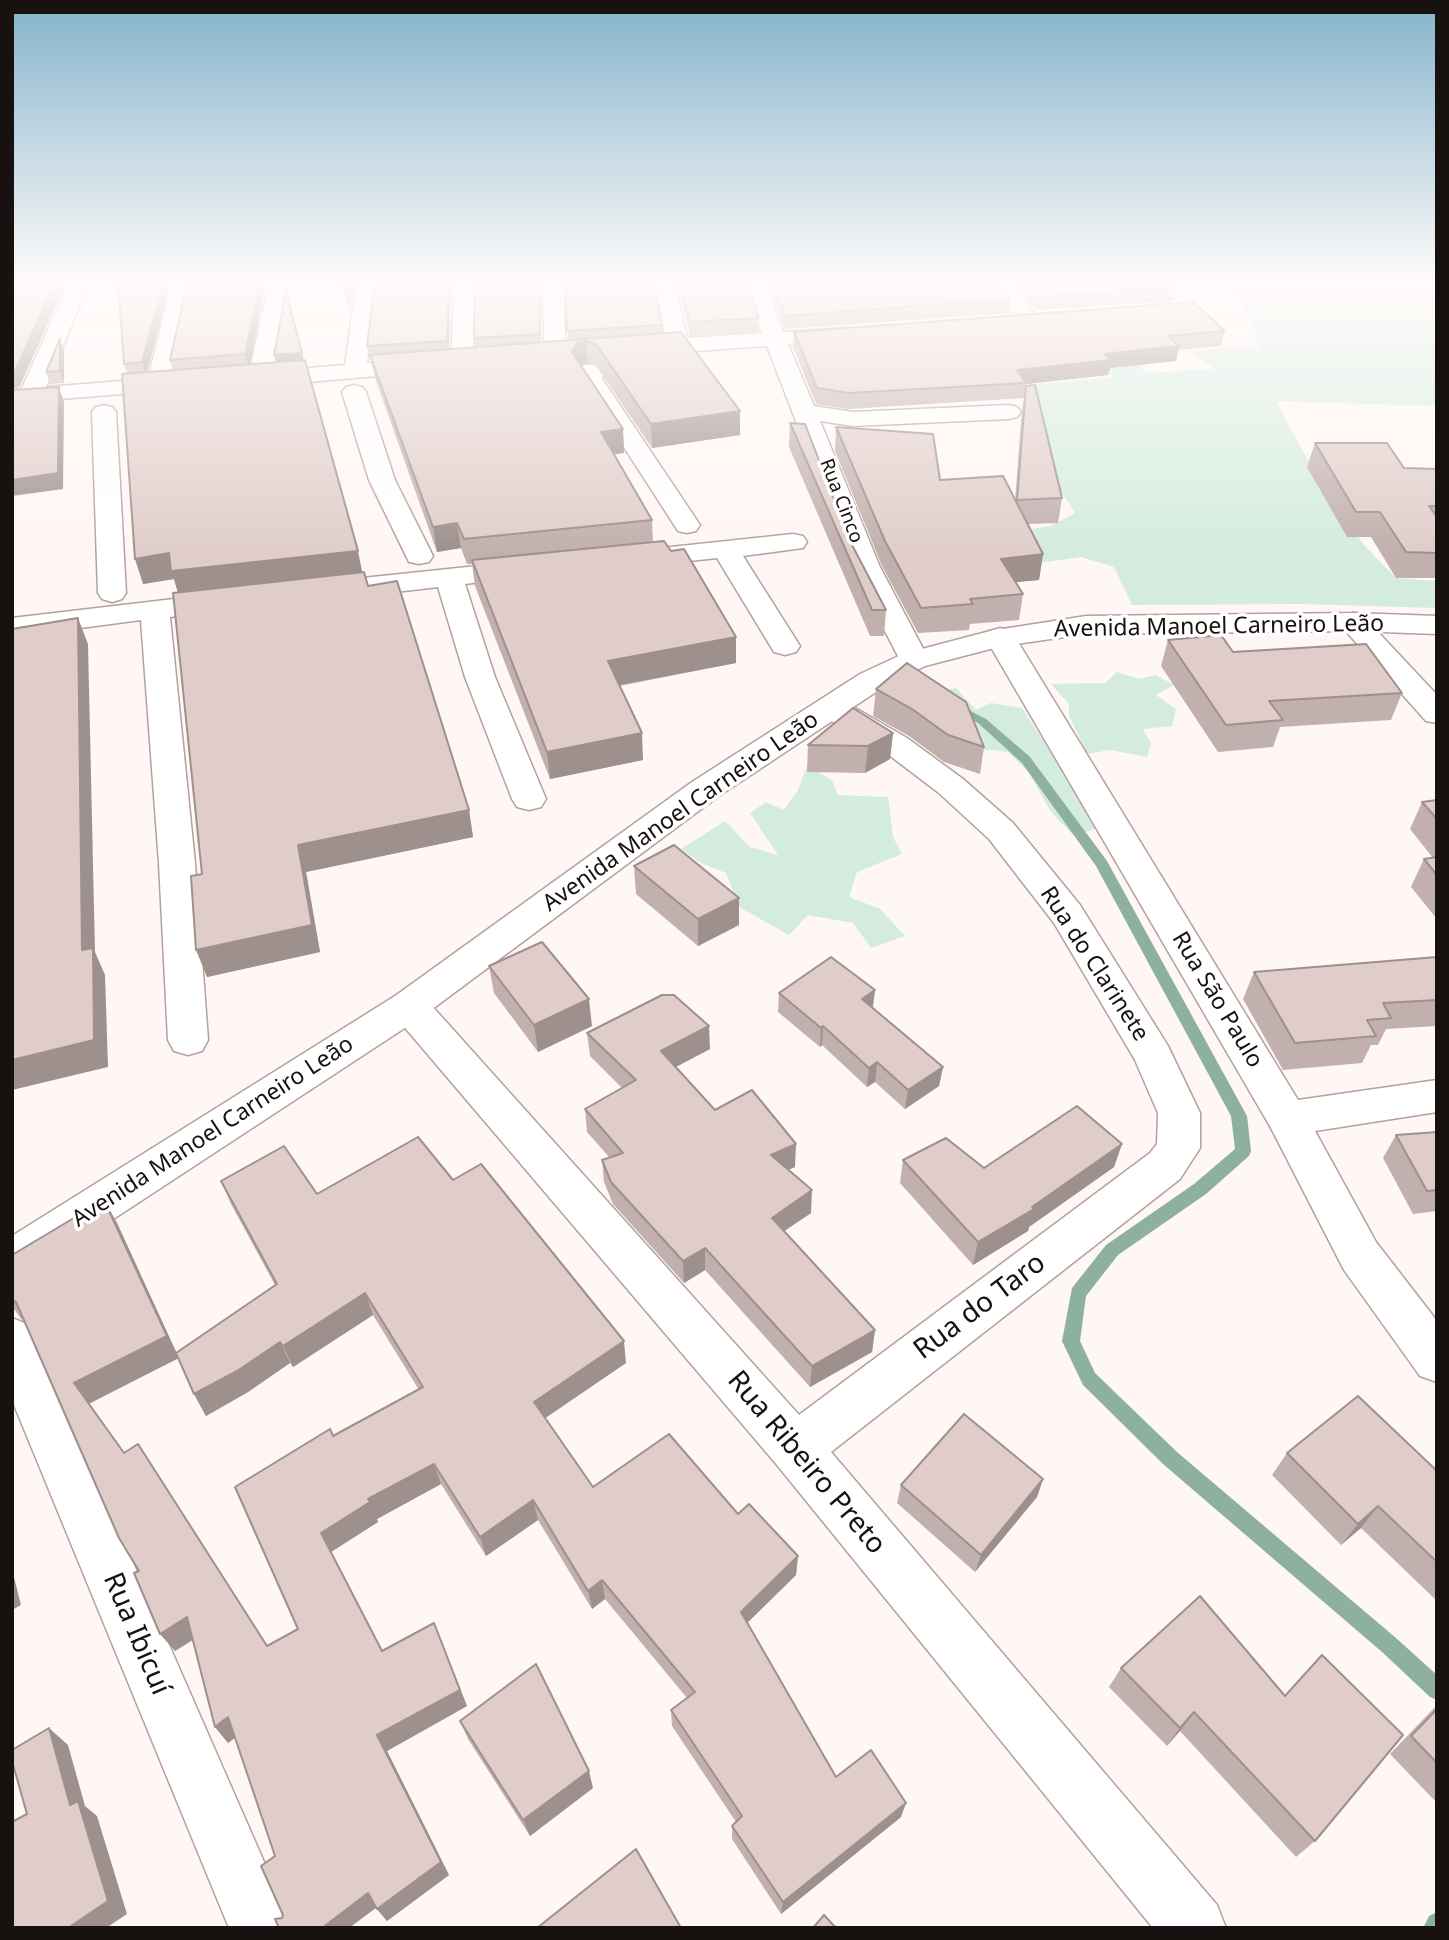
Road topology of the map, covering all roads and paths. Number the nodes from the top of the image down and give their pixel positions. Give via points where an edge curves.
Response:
1 (34, 372) edge
2 (161, 372) edge
3 (262, 372) edge
4 (356, 372) edge
5 (462, 372) edge
6 (470, 372) edge
7 (600, 372) edge
8 (789, 372) edge
9 (587, 373) junction
10 (462, 376) junction
11 (261, 379) junction
12 (508, 379) edge
13 (355, 382) junction
14 (197, 383) edge
15 (158, 385) junction
16 (429, 386) edge
17 (22, 395) edge
18 (180, 405) edge
19 (104, 412) junction
20 (806, 412) junction
21 (1010, 412) dead end
22 (78, 414) dead end
23 (687, 525) dead end
24 (793, 542) dead end
25 (725, 550) junction
26 (419, 556) dead end
27 (601, 562) edge
28 (545, 567) edge
29 (449, 577) junction
30 (315, 592) edge
31 (112, 593) dead end
32 (249, 599) edge
33 (155, 610) junction
34 (1353, 622) junction
35 (1437, 625) edge
36 (12, 628) edge
37 (1000, 636) junction
38 (785, 646) dead end
39 (914, 660) junction
40 (832, 708) junction
41 (1437, 715) edge
42 (529, 799) dead end
43 (409, 1006) junction
44 (188, 1040) dead end
45 (1437, 1096) edge
46 (1287, 1118) junction
47 (1165, 1166) joint
48 (12, 1261) edge
49 (12, 1340) edge
50 (1437, 1360) edge
51 (795, 1448) junction
52 (261, 1928) edge
53 (1194, 1928) edge

1 - 17 street
2 - 15 street
3 - 11 street
4 - 13 street
5 - 10 street
6 - 10 street
7 - 9 street
8 - 20 street, Rua Cinco
9 - 12 street
9 - 23 street
10 - 13 street
11 - 13 street
11 - 13 street via 241,390
13 - 16 street
13 - 26 street via 382,480
14 - 15 street
15 - 17 street
18 - 19 street
19 - 22 street
19 - 31 street
20 - 21 street via 853,419
20 - 39 street, Rua Cinco via 866,567
24 - 25 street
25 - 27 street
25 - 38 street
28 - 29 street
29 - 30 street
29 - 42 street via 480,677
32 - 33 street
33 - 36 street
33 - 44 street
34 - 35 street, Avenida Manoel Carneiro Leão
34 - 37 street, Avenida Manoel Carneiro Leão via 1086,625
34 - 41 street
37 - 39 street, Avenida Manoel Carneiro Leão
37 - 46 street, Rua São Paulo
39 - 40 street, Avenida Manoel Carneiro Leão via 871,681
40 - 43 street, Avenida Manoel Carneiro Leão via 704,790
40 - 47 street, Rua do Clarinete via 896,745 951,786 1001,831 1067,915 1154,1057 1179,1113 1178,1148
43 - 48 street, Avenida Manoel Carneiro Leão
43 - 51 street, Rua Ribeiro Preto
45 - 46 street
46 - 50 street, Rua São Paulo via 1360,1256
47 - 51 street, Rua do Taro
49 - 52 street, Rua Ibicuí
51 - 53 street, Rua Ribeiro Preto

